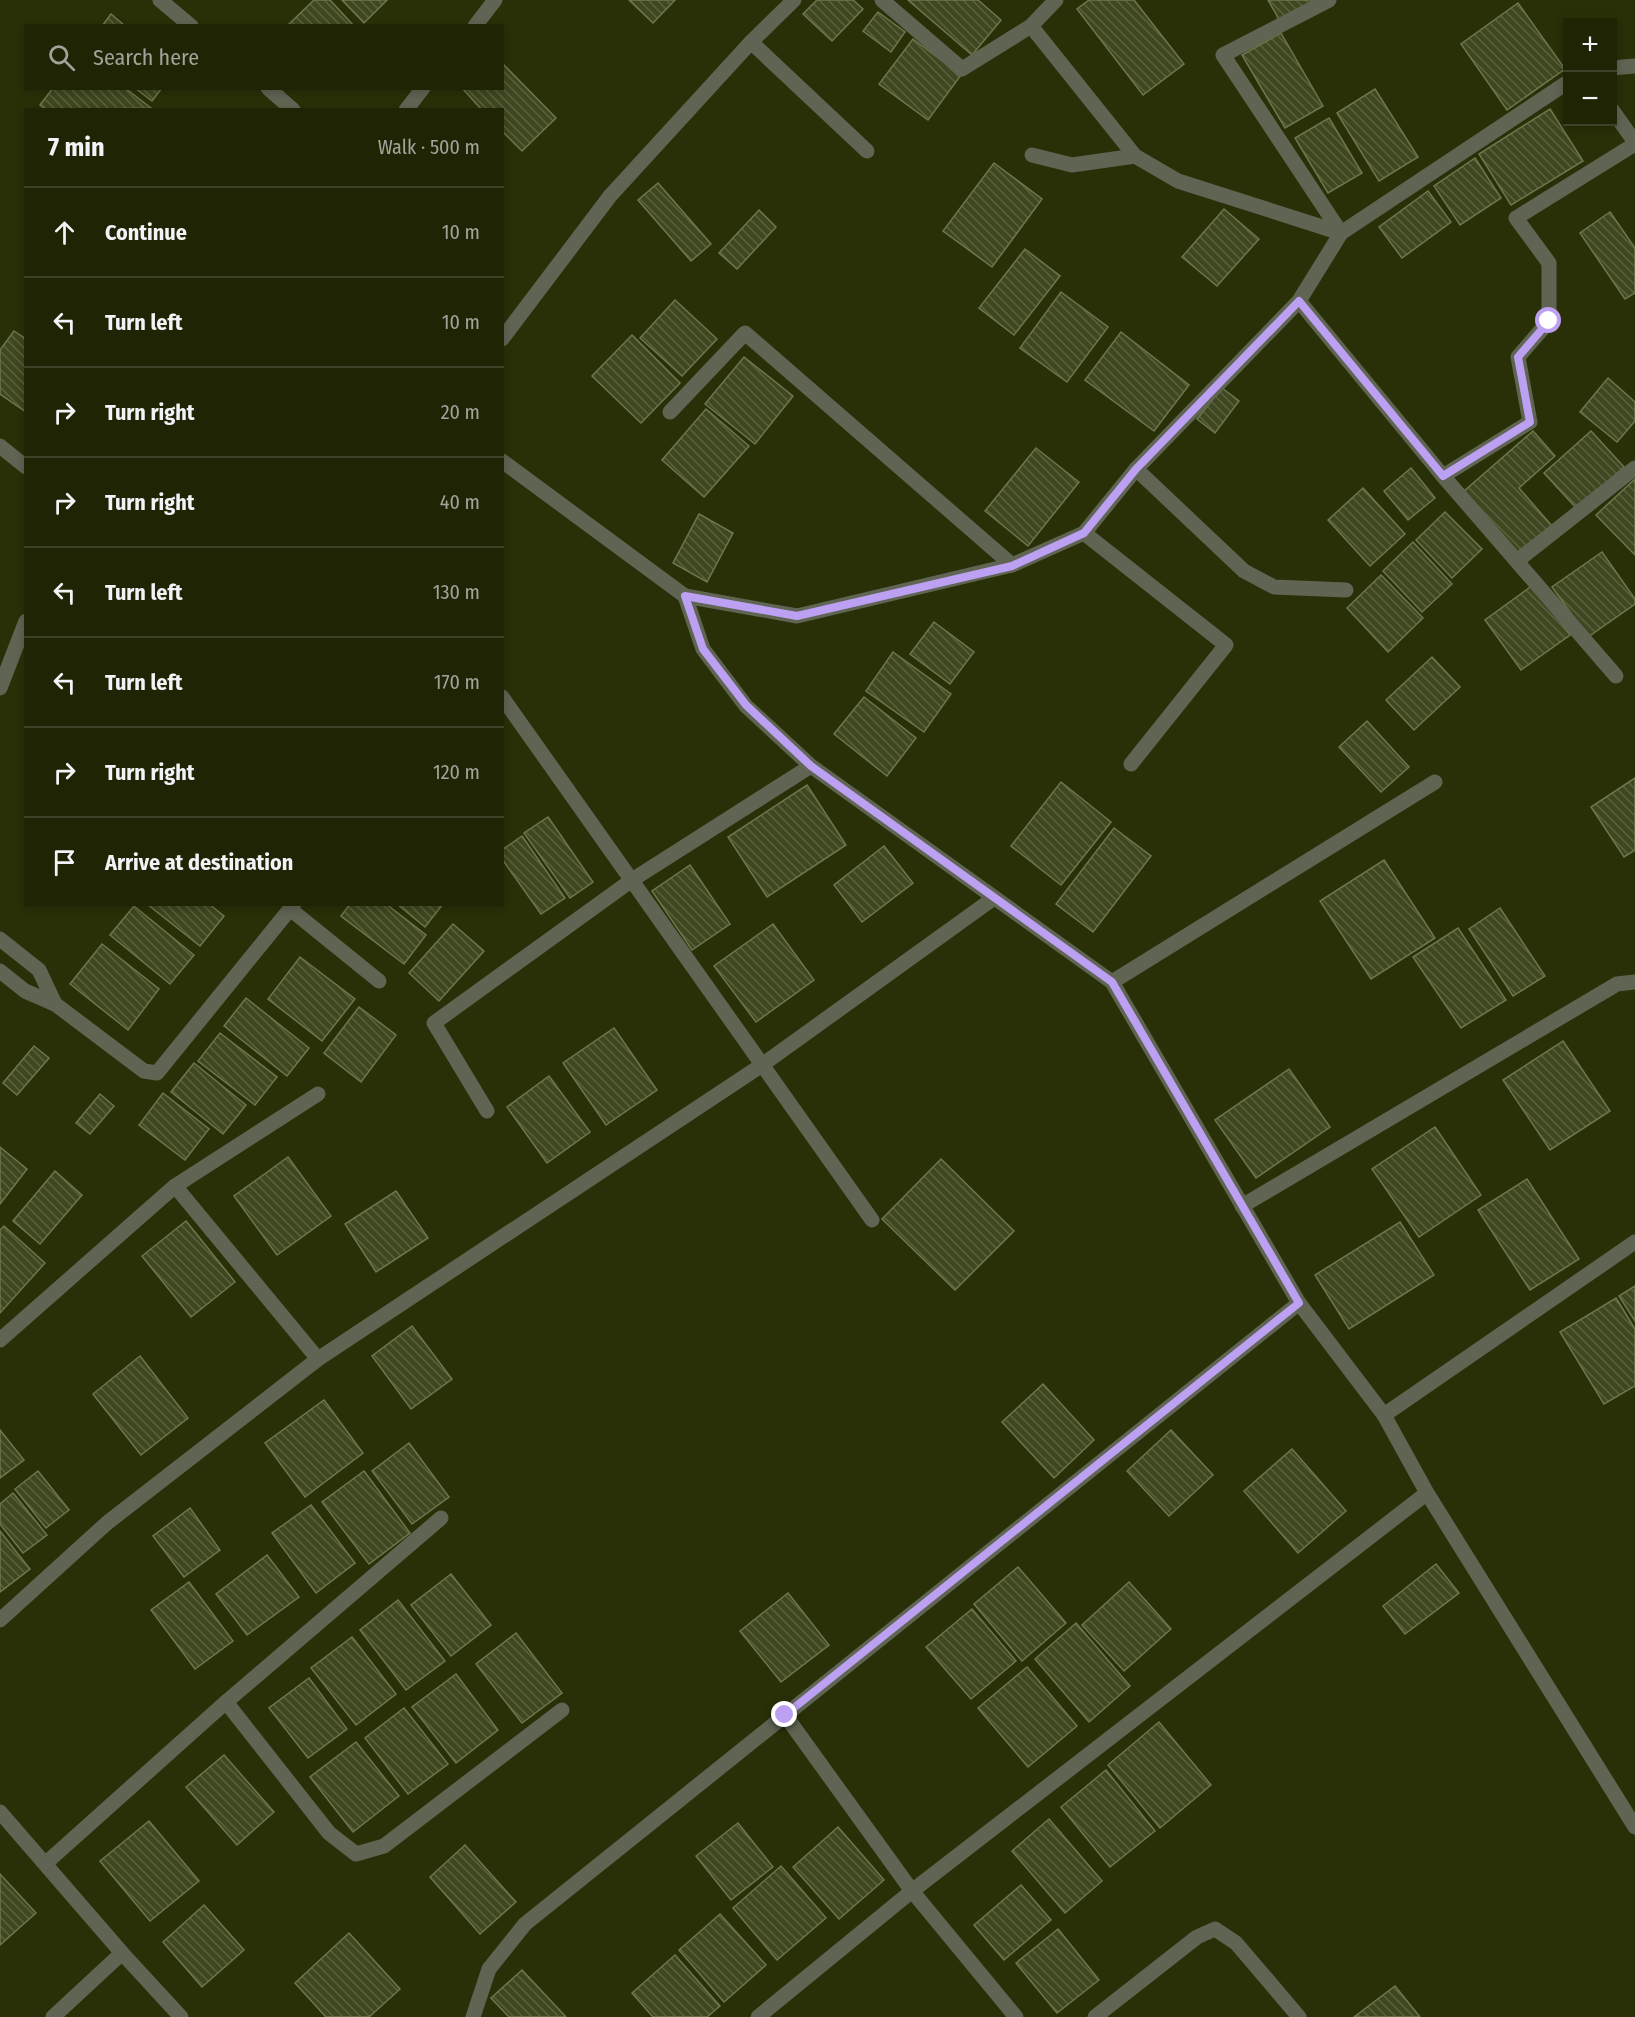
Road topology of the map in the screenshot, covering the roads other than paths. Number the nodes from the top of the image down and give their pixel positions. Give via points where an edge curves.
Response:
1 (160, 0) edge
2 (495, 0) edge
3 (794, 0) edge
4 (882, 0) edge
5 (1056, 0) edge
6 (1329, 0) edge
7 (189, 24) edge
8 (477, 24) edge
9 (1031, 26) junction
10 (751, 42) junction
11 (1635, 66) edge
12 (1617, 68) edge
13 (1563, 85) edge
14 (270, 90) edge
15 (421, 90) edge
16 (291, 108) edge
17 (408, 108) edge
18 (1617, 117) edge
19 (1635, 143) edge
20 (867, 151) dead end
21 (1032, 154) dead end
22 (1135, 156) junction
23 (1341, 233) junction
24 (1299, 301) junction
25 (504, 336) edge
26 (670, 412) dead end
27 (0, 446) edge
28 (504, 462) edge
29 (24, 465) edge
30 (1635, 468) edge
31 (1136, 469) junction
32 (1443, 476) junction
33 (1084, 533) junction
34 (1517, 561) junction
35 (1012, 566) junction
36 (1346, 590) dead end
37 (685, 596) junction
38 (24, 626) edge
39 (1616, 676) dead end
40 (0, 688) edge
41 (504, 700) edge
42 (1131, 764) dead end
43 (811, 766) junction
44 (1434, 782) dead end
45 (632, 880) junction
46 (994, 898) junction
47 (292, 907) edge
48 (0, 939) edge
49 (0, 971) edge
50 (379, 981) dead end
51 (1112, 982) junction
52 (1635, 982) edge
53 (55, 1004) junction
54 (762, 1065) junction
55 (318, 1094) dead end
56 (487, 1111) dead end
57 (175, 1186) junction
58 (1242, 1206) junction
59 (872, 1220) dead end
60 (1635, 1242) edge
61 (1299, 1303) junction
62 (0, 1340) edge
63 (318, 1359) junction
64 (1384, 1415) junction
65 (1427, 1493) junction
66 (441, 1518) dead end
67 (0, 1620) edge
68 (226, 1701) junction
69 (562, 1710) dead end
70 (785, 1715) junction
71 (0, 1812) edge
72 (1635, 1827) edge
73 (46, 1863) junction
74 (912, 1891) junction
75 (122, 1953) junction
76 (53, 2017) edge
77 (181, 2017) edge
78 (472, 2017) edge
79 (758, 2017) edge
80 (1016, 2017) edge
81 (1095, 2017) edge
82 (1299, 2017) edge

1 - 7 street
2 - 8 street
3 - 10 street
4 - 9 street via 962,69
5 - 9 street
6 - 23 street via 1223,55
9 - 22 street
10 - 20 street
10 - 25 street via 610,196
11 - 12 street
13 - 23 street
14 - 16 street
15 - 17 street
18 - 19 street
19 - 32 street via 1516,218 1548,264 1549,321 1518,357 1530,422
21 - 22 street via 1072,165
22 - 23 street via 1178,181
23 - 24 street
24 - 31 street
24 - 32 street
26 - 35 street via 745,333
27 - 29 street
28 - 37 street
30 - 34 street
31 - 33 street
31 - 36 street via 1244,571 1274,587
32 - 34 street
33 - 35 street
33 - 42 street via 1226,645
34 - 39 street
35 - 37 street via 797,616
37 - 43 street via 703,649 746,705
38 - 40 street
41 - 45 street
43 - 45 street
43 - 46 street
44 - 51 street
45 - 54 street
45 - 56 street via 434,1023
46 - 51 street
46 - 54 street
47 - 50 street
47 - 53 street via 157,1073 144,1071
48 - 53 street via 39,970
49 - 53 street via 25,991
51 - 58 street
52 - 58 street via 1617,984
54 - 59 street
54 - 63 street
55 - 57 street
57 - 62 street
57 - 63 street
58 - 61 street
60 - 64 street
61 - 64 street
61 - 70 street
63 - 67 street via 107,1523
64 - 65 street
65 - 72 street
65 - 74 street
66 - 68 street
68 - 69 street via 329,1833 356,1854 384,1846
68 - 73 street
70 - 74 street
70 - 78 street via 525,1924 489,1969
71 - 73 street
73 - 75 street
74 - 79 street
74 - 80 street
75 - 76 street
75 - 77 street
81 - 82 street via 1197,1936 1215,1929 1236,1943

